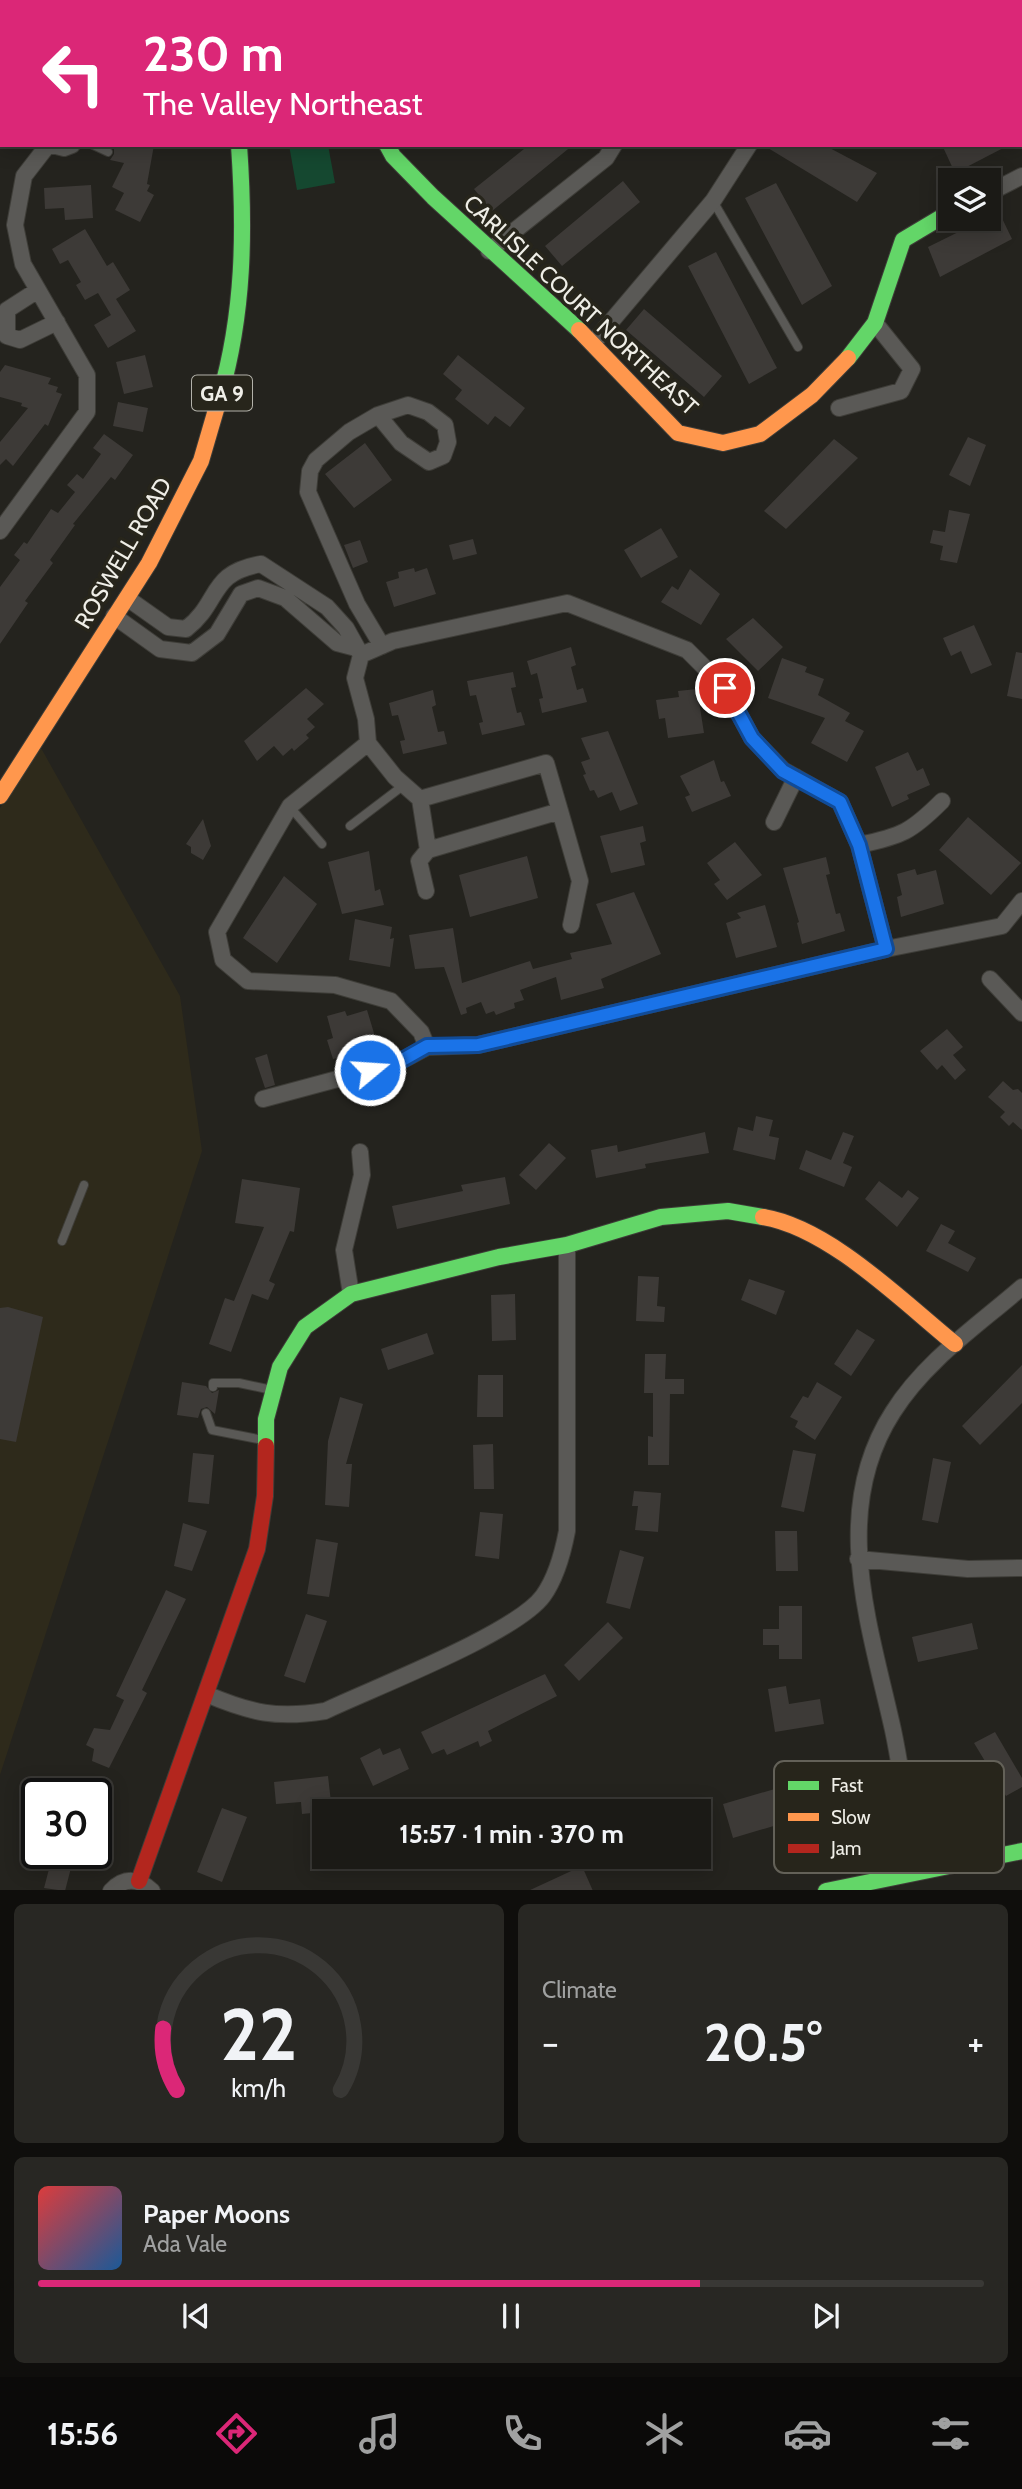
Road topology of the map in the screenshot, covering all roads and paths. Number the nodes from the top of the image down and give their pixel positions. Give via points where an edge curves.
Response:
1 (48, 147) edge
2 (97, 147) edge
3 (239, 147) edge
4 (613, 147) edge
5 (748, 147) edge
6 (394, 149) edge
7 (108, 152) dead end
8 (1022, 176) edge
9 (1001, 187) edge
10 (713, 201) junction
11 (938, 219) edge
12 (489, 251) junction
13 (38, 290) junction
14 (57, 322) junction
15 (876, 323) junction
16 (593, 343) junction
17 (798, 347) dead end
18 (839, 408) dead end
19 (378, 415) dead end
20 (0, 531) edge
21 (127, 598) junction
22 (114, 616) junction
23 (382, 646) junction
24 (359, 652) junction
25 (368, 743) junction
26 (796, 777) junction
27 (404, 785) junction
28 (0, 796) edge
29 (420, 799) junction
30 (942, 801) dead end
31 (290, 806) junction
32 (560, 811) junction
33 (775, 822) dead end
34 (350, 826) dead end
35 (322, 844) dead end
36 (859, 845) junction
37 (428, 850) junction
38 (426, 891) dead end
39 (1022, 901) edge
40 (571, 925) dead end
41 (886, 949) junction
42 (990, 979) dead end
43 (1022, 1013) edge
44 (427, 1046) junction
45 (263, 1099) dead end
46 (360, 1152) dead end
47 (84, 1185) dead end
48 (62, 1241) dead end
49 (568, 1245) junction
50 (1022, 1287) edge
51 (351, 1294) junction
52 (955, 1344) junction
53 (213, 1387) dead end
54 (272, 1390) junction
55 (206, 1413) dead end
56 (266, 1440) junction
57 (858, 1559) junction
58 (1022, 1568) edge
59 (206, 1694) junction
60 (898, 1761) edge
61 (1022, 1851) edge
62 (1004, 1855) edge
63 (911, 1873) edge
64 (146, 1886) edge
65 (112, 1890) edge
66 (831, 1890) edge

1 - 13 street via 23,176 15,225 23,264
2 - 7 lane
3 - 21 street, ROSWELL ROAD / GA 9 via 244,255 231,358 201,461 169,528
4 - 12 street via 606,158
5 - 10 street
6 - 12 street, CARLISLE COURT NORTHEAST
8 - 9 street
10 - 16 street
10 - 17 lane
11 - 15 street, CARLISLE COURT NORTHEAST via 903,240
12 - 16 street, CARLISLE COURT NORTHEAST
13 - 14 street
13 - 14 street via 7,310 7,336 20,340
14 - 20 street via 88,375 87,412
15 - 16 street, CARLISLE COURT NORTHEAST via 812,395 760,434 723,443 678,433
15 - 18 street via 912,369 901,391
19 - 23 street via 316,460 308,492 357,604
21 - 22 street, ROSWELL ROAD / GA 9
21 - 24 street via 168,627 186,629 200,618 226,576 261,564 327,607
22 - 24 street via 160,649 192,653 217,634 242,594 258,588 285,598 337,643
22 - 28 street, ROSWELL ROAD / GA 9
23 - 24 street
23 - 26 street via 567,603 687,650 725,688 752,738 783,771
24 - 25 street via 355,678
25 - 27 street
25 - 31 street
26 - 33 street
26 - 36 street via 840,802
27 - 29 street
27 - 34 lane
29 - 32 street via 546,763
29 - 37 street
30 - 36 street via 914,829
31 - 35 lane
31 - 44 street via 217,932 223,960 248,981 335,985 391,1001 421,1032
32 - 37 street
32 - 40 street via 580,881
36 - 41 street
37 - 38 street via 419,861
39 - 41 street via 1002,926
41 - 44 street via 478,1045
42 - 43 street
44 - 45 street via 397,1063
46 - 51 street via 362,1175 344,1250
47 - 48 lane
49 - 51 street
49 - 52 street via 687,1212 728,1211 769,1218 804,1230 837,1249
49 - 59 street via 567,1531 554,1576 542,1597 490,1634 325,1711 267,1715
50 - 52 street
51 - 54 street via 305,1327 288,1351
52 - 57 street via 910,1387 878,1439 860,1499
53 - 54 lane via 213,1383 239,1383
54 - 56 street
55 - 56 lane via 212,1430
56 - 59 street via 265,1496 257,1549
57 - 58 street via 968,1569
57 - 60 street
59 - 64 street
61 - 62 street
63 - 66 street
64 - 65 street via 118,1884

